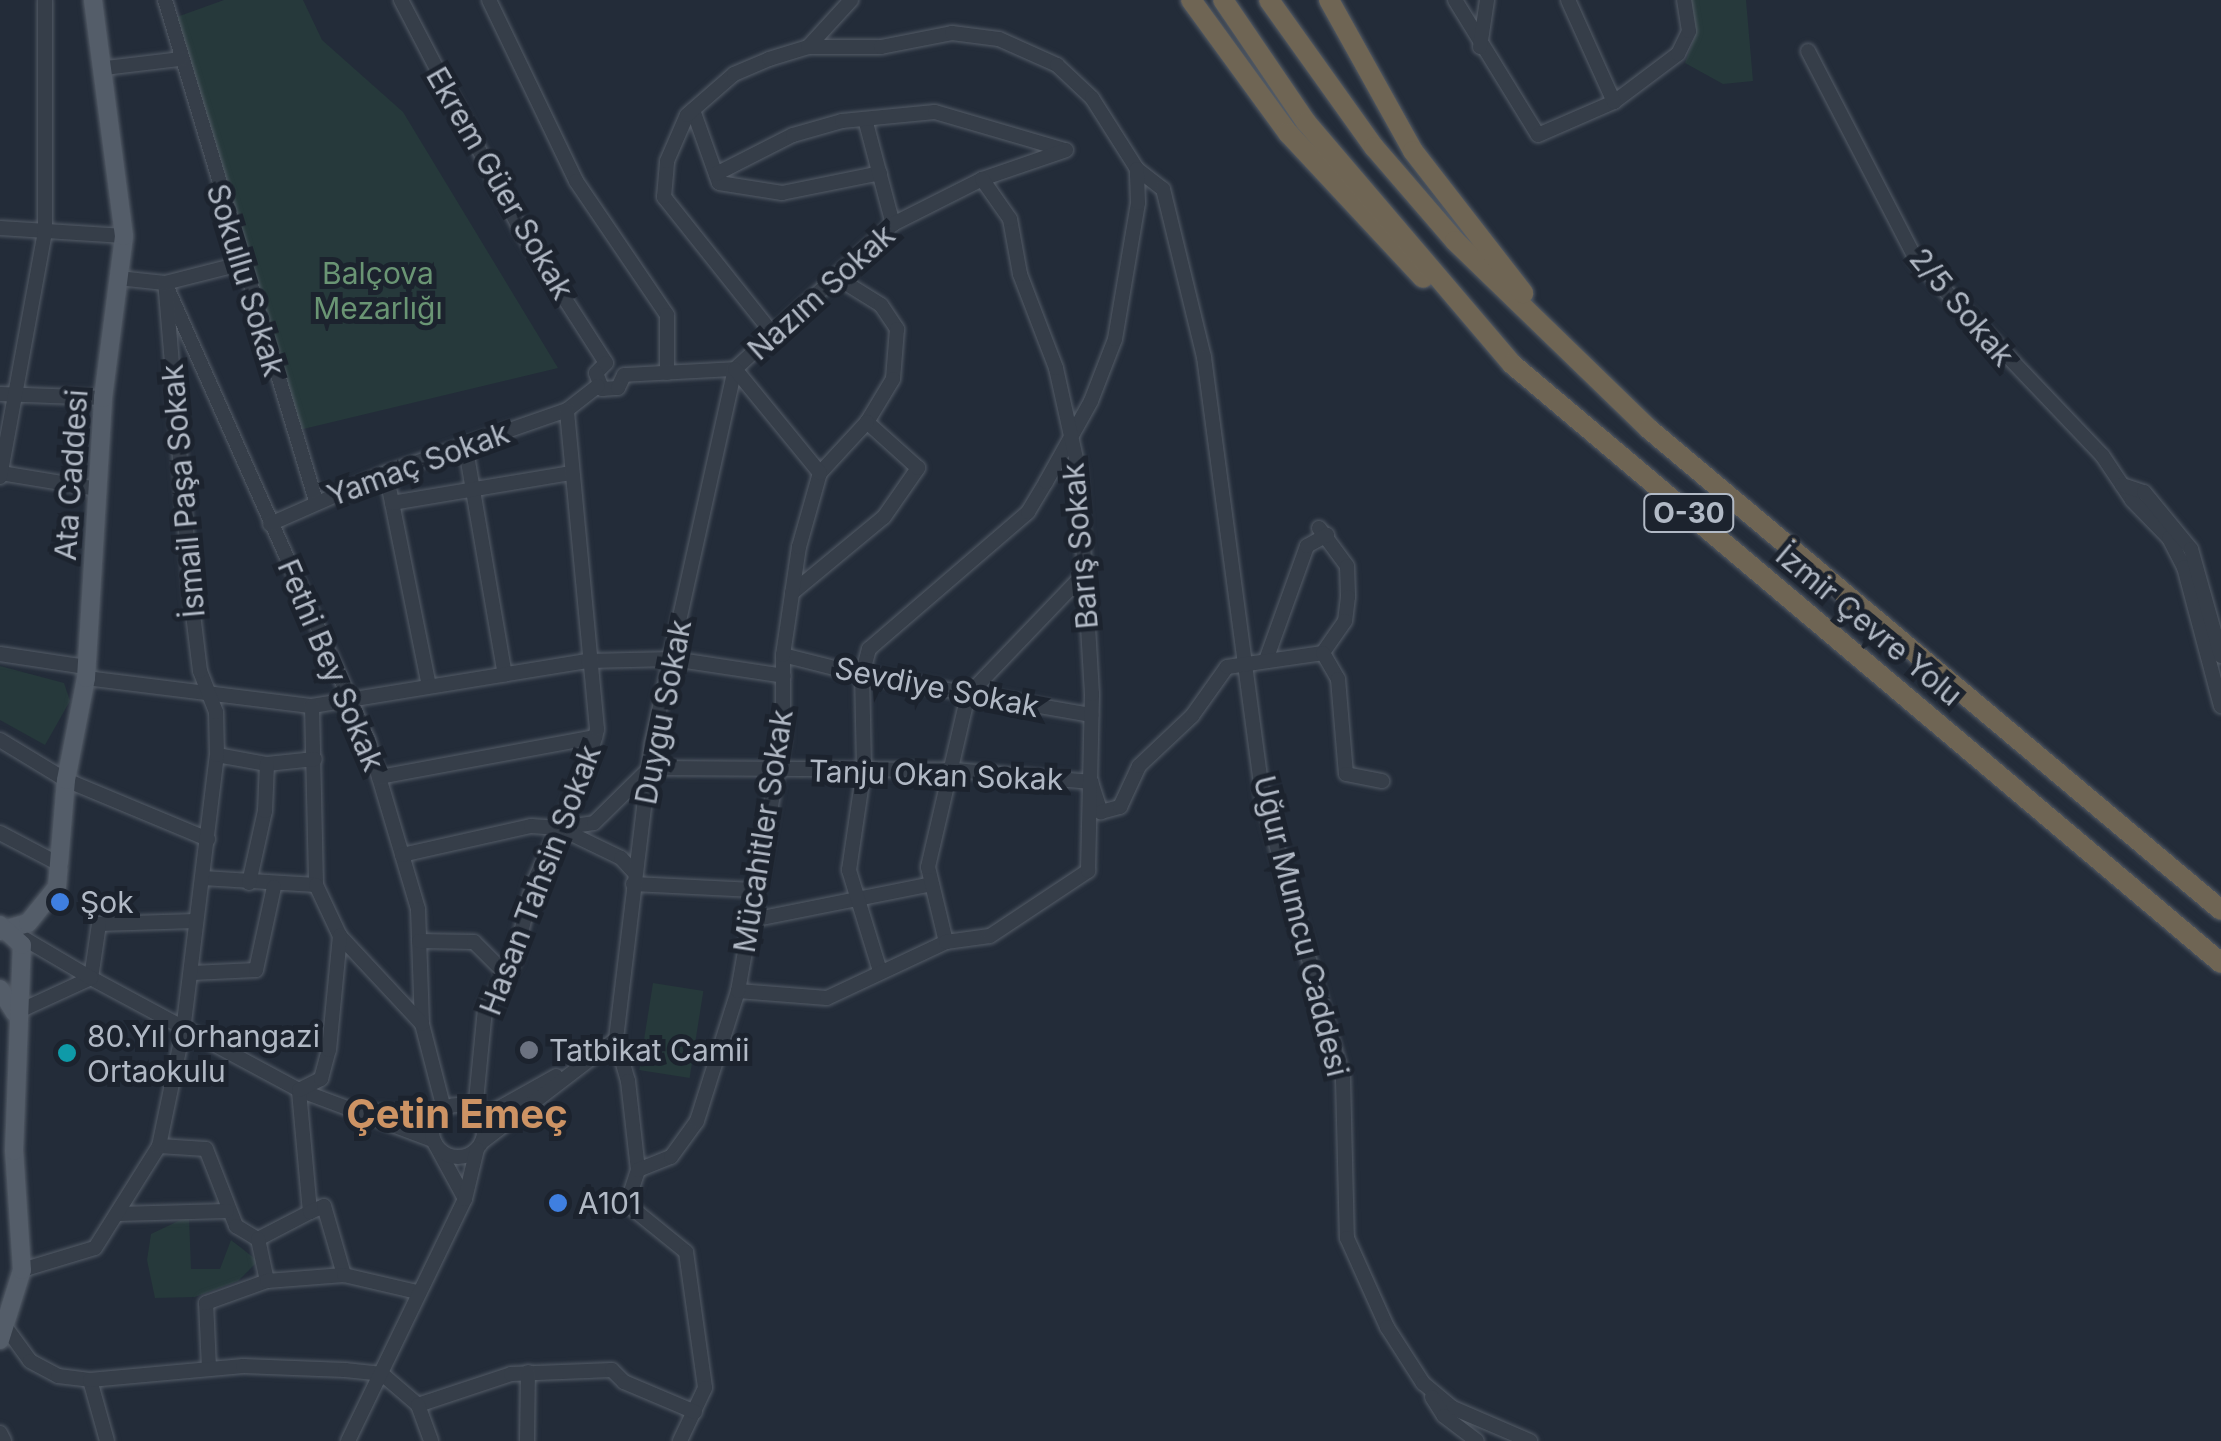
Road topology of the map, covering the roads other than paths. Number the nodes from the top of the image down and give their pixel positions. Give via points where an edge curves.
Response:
1 (45, 0) edge
2 (93, 0) edge
3 (164, 0) edge
4 (401, 0) edge
5 (414, 0) edge
6 (490, 0) edge
7 (852, 0) edge
8 (1192, 0) edge
9 (1223, 0) edge
10 (1269, 0) edge
11 (1329, 0) edge
12 (1454, 0) edge
13 (1487, 0) edge
14 (1568, 0) edge
15 (1684, 0) edge
16 (405, 16) junction
17 (808, 47) junction
18 (1480, 47) junction
19 (1808, 51) dead end
20 (180, 58) junction
21 (105, 68) junction
22 (1614, 102) junction
23 (693, 110) junction
24 (865, 119) junction
25 (1137, 169) junction
26 (716, 174) junction
27 (880, 174) junction
28 (982, 178) junction
29 (893, 224) junction
30 (0, 228) edge
31 (44, 232) junction
32 (124, 236) junction
33 (240, 264) junction
34 (836, 277) junction
35 (118, 278) junction
36 (165, 284) junction
37 (773, 334) junction
38 (1556, 339) junction
39 (606, 363) junction
40 (1512, 364) junction
41 (736, 369) junction
42 (667, 373) junction
43 (624, 375) junction
44 (598, 386) junction
45 (8, 394) edge
46 (103, 398) junction
47 (567, 410) junction
48 (867, 422) junction
49 (1069, 436) junction
50 (465, 444) junction
51 (572, 472) junction
52 (820, 472) junction
53 (386, 473) junction
54 (0, 475) edge
55 (2122, 485) junction
56 (471, 487) junction
57 (98, 489) junction
58 (316, 501) junction
59 (392, 503) junction
60 (270, 524) junction
61 (1083, 575) junction
62 (792, 593) junction
63 (1323, 653) junction
64 (0, 654) edge
65 (783, 654) junction
66 (2221, 656) edge
67 (673, 659) junction
68 (1266, 660) junction
69 (588, 661) junction
70 (1248, 664) junction
71 (86, 672) junction
72 (504, 675) junction
73 (784, 676) junction
74 (862, 676) junction
75 (429, 686) junction
76 (968, 695) junction
77 (209, 697) junction
78 (351, 704) junction
79 (312, 706) junction
80 (2221, 706) edge
81 (1092, 715) junction
82 (594, 737) junction
83 (0, 740) edge
84 (217, 756) junction
85 (315, 759) junction
86 (266, 764) junction
87 (650, 768) junction
88 (864, 768) junction
89 (776, 770) junction
90 (954, 770) junction
91 (379, 777) junction
92 (66, 780) junction
93 (1382, 781) dead end
94 (1092, 782) junction
95 (559, 828) junction
96 (0, 833) edge
97 (208, 839) junction
98 (402, 855) junction
99 (61, 865) junction
100 (203, 878) junction
101 (634, 878) junction
102 (249, 883) junction
103 (932, 884) junction
104 (316, 886) junction
105 (274, 887) junction
106 (754, 890) junction
107 (858, 900) junction
108 (2221, 910) edge
109 (196, 921) junction
110 (9, 934) edge
111 (340, 936) junction
112 (419, 941) junction
113 (946, 942) junction
114 (0, 960) edge
115 (2221, 963) edge
116 (880, 972) junction
117 (192, 973) junction
118 (506, 974) junction
119 (91, 978) junction
120 (0, 989) edge
121 (738, 991) junction
122 (15, 1014) junction
123 (422, 1024) junction
124 (183, 1031) junction
125 (616, 1039) junction
126 (600, 1051) junction
127 (7, 1061) edge
128 (299, 1090) junction
129 (351, 1112) junction
130 (441, 1112) junction
131 (478, 1114) junction
132 (433, 1140) junction
133 (159, 1146) junction
134 (479, 1146) junction
135 (7, 1151) edge
136 (638, 1170) junction
137 (465, 1199) junction
138 (228, 1211) junction
139 (310, 1212) junction
140 (118, 1214) junction
141 (258, 1239) junction
142 (344, 1275) junction
143 (22, 1276) junction
144 (267, 1281) junction
145 (0, 1282) edge
146 (417, 1292) junction
147 (4, 1335) edge
148 (210, 1368) junction
149 (528, 1372) junction
150 (382, 1374) junction
151 (90, 1380) junction
152 (1422, 1383) junction
153 (418, 1405) junction
154 (695, 1412) junction
155 (0, 1434) edge
156 (4, 1441) edge
157 (107, 1441) edge
158 (348, 1441) edge
159 (432, 1441) edge
160 (527, 1441) edge
161 (680, 1441) edge
162 (1477, 1441) edge
163 (1530, 1441) edge

1 - 31 street
2 - 21 main road, Ata Caddesi
3 - 20 street, Sokullu Sokak
4 - 16 street, Ekrem Güer Sokak
5 - 16 street
6 - 42 street via 576,181 667,315
7 - 17 street
8 - 40 highway via 1217,42 1352,208
9 - 40 highway, İzmir Çevre Yolu / O-30 via 1306,122
10 - 38 highway, İzmir Çevre Yolu / O-30 via 1374,147 1455,240
11 - 38 highway via 1413,151
12 - 18 street
13 - 18 street
14 - 22 street
15 - 22 street via 1689,30 1678,54
16 - 39 street, Ekrem Güer Sokak via 520,229
17 - 23 street via 734,74
17 - 25 street, Uğur Mumcu Caddesi via 881,47 952,33 998,39 1056,65 1092,98
18 - 22 street via 1538,135
19 - 55 street, 2/5 Sokak via 1916,261 2102,455
20 - 21 street
20 - 33 street, Sokullu Sokak
21 - 32 main road, Ata Caddesi
23 - 26 street
23 - 37 street via 667,161 664,197
24 - 26 street via 794,135
24 - 27 street
24 - 28 street, Nazım Sokak via 934,112 1066,150
25 - 49 street via 1138,203 1115,339
25 - 70 street, Uğur Mumcu Caddesi via 1163,189 1204,357 1217,487
26 - 27 street via 747,192 782,194
27 - 29 street
28 - 29 street, Nazım Sokak
28 - 49 street, Barış Sokak via 1010,220 1020,274 1056,368
29 - 34 street, Nazım Sokak
30 - 31 street
31 - 32 street
31 - 45 street
32 - 35 main road, Ata Caddesi
33 - 36 street
33 - 58 street, Sokullu Sokak
34 - 37 street, Nazım Sokak
34 - 48 street via 881,305 897,330 892,380
35 - 36 street
35 - 46 main road, Ata Caddesi
36 - 60 street, Fethi Bey Sokak
36 - 77 street, İsmail Paşa Sokak via 193,614
37 - 41 street, Nazım Sokak
38 - 108 highway, İzmir Çevre Yolu / O-30 via 1649,429
39 - 43 street
39 - 44 street via 596,373
40 - 115 highway, İzmir Çevre Yolu / O-30
41 - 42 street, Nazım Sokak
41 - 52 street
41 - 67 street, Duygu Sokak via 701,502
42 - 43 street, Nazım Sokak
43 - 44 street, Yamaç Sokak via 614,390
44 - 47 street, Yamaç Sokak
45 - 46 street
45 - 54 street
46 - 57 main road, Ata Caddesi
47 - 50 street, Yamaç Sokak
47 - 51 street, Hasan Tahsin Sokak
48 - 52 street
48 - 62 street via 918,468 884,517
49 - 61 street, Barış Sokak via 1080,472
49 - 74 street via 1028,512 869,649
50 - 53 street, Yamaç Sokak
50 - 56 street
51 - 56 street
51 - 69 street, Hasan Tahsin Sokak
52 - 62 street, Mücahitler Sokak
53 - 58 street, Yamaç Sokak
53 - 59 street
54 - 57 street
55 - 66 street, 2/5 Sokak via 2144,492 2191,548
55 - 80 street, 2/5 Sokak via 2169,538 2184,566
56 - 59 street
56 - 72 street
57 - 71 main road, Ata Caddesi
58 - 60 street, Yamaç Sokak
59 - 75 street
60 - 78 street, Fethi Bey Sokak
61 - 76 street
61 - 81 street, Barış Sokak
62 - 65 street, Mücahitler Sokak
63 - 68 street
63 - 68 street via 1344,621 1348,597 1347,566 1323,532 1307,546
63 - 93 street via 1338,679 1346,774
64 - 71 street
65 - 73 street, Mücahitler Sokak
65 - 74 street, Sevdiye Sokak
67 - 69 street
67 - 73 street
67 - 87 street, Duygu Sokak
68 - 70 street
69 - 72 street
69 - 82 street, Hasan Tahsin Sokak
70 - 94 street, Tanju Okan Sokak via 1227,667 1192,716 1139,766 1120,807 1101,812
70 - 152 street, Uğur Mumcu Caddesi via 1263,798 1343,1080 1347,1238 1387,1327
71 - 77 street
71 - 92 main road, Ata Caddesi
72 - 75 street
73 - 89 street, Mücahitler Sokak
74 - 76 street, Sevdiye Sokak
74 - 88 street
75 - 78 street
76 - 81 street, Sevdiye Sokak
76 - 90 street
77 - 79 street
77 - 84 street, İsmail Paşa Sokak
78 - 79 street
78 - 91 street, Fethi Bey Sokak
79 - 85 street
81 - 94 street, Barış Sokak
82 - 91 street
82 - 95 street, Hasan Tahsin Sokak
83 - 92 street
84 - 86 street
84 - 97 street, İsmail Paşa Sokak
85 - 86 street
85 - 104 street
86 - 102 street via 266,811
87 - 89 street, Tanju Okan Sokak
87 - 95 street via 594,822
87 - 101 street, Duygu Sokak
88 - 89 street, Tanju Okan Sokak
88 - 90 street, Tanju Okan Sokak
88 - 107 street via 850,870
89 - 106 street, Mücahitler Sokak
90 - 94 street, Tanju Okan Sokak
90 - 103 street via 928,867
91 - 98 street, Fethi Bey Sokak
92 - 97 street
92 - 99 main road, Ata Caddesi
94 - 113 street, Barış Sokak via 1088,870 990,936
95 - 98 street via 531,826
95 - 101 street via 621,858
95 - 118 street, Hasan Tahsin Sokak via 532,884
96 - 99 street
97 - 100 street, İsmail Paşa Sokak
98 - 112 street, Fethi Bey Sokak via 418,909
99 - 110 main road, Ata Caddesi via 44,910
100 - 102 street
100 - 109 street, İsmail Paşa Sokak
101 - 106 street
101 - 125 street, Duygu Sokak
102 - 105 street
103 - 107 street
103 - 113 street
104 - 105 street
104 - 111 street
105 - 117 street via 256,970
106 - 107 street via 757,920
106 - 121 street, Mücahitler Sokak
107 - 116 street
109 - 117 street, İsmail Paşa Sokak
109 - 119 street via 99,924
110 - 114 main road, Ata Caddesi
110 - 119 street
110 - 122 main road
111 - 123 street
111 - 128 street via 329,1050 320,1079
112 - 118 street via 474,942
112 - 123 street, Fethi Bey Sokak
113 - 116 street
116 - 121 street via 827,998
117 - 124 street, İsmail Paşa Sokak
118 - 131 street, Hasan Tahsin Sokak via 485,1009
119 - 122 street
119 - 124 street
120 - 122 main road
121 - 136 street, Mücahitler Sokak via 698,1121 670,1157
122 - 127 main road
123 - 130 street, Fethi Bey Sokak
124 - 128 street
124 - 133 street, İsmail Paşa Sokak
125 - 126 street
125 - 136 street via 628,1080
126 - 131 street
126 - 134 street
127 - 135 main road
128 - 129 street
128 - 139 street
129 - 130 street
129 - 132 street
130 - 131 street via 460,1105
130 - 132 street
131 - 134 street
132 - 134 street via 452,1156
132 - 137 street
133 - 138 street via 206,1149
133 - 140 street, İsmail Paşa Sokak
134 - 137 street
135 - 143 main road
136 - 154 street via 627,1204 686,1252 705,1388
137 - 146 street
138 - 140 street
138 - 141 street via 236,1226
139 - 141 street
139 - 142 street via 324,1206
140 - 143 street, İsmail Paşa Sokak via 95,1248
141 - 144 street
142 - 144 street
142 - 146 street
143 - 145 street, İsmail Paşa Sokak
143 - 147 main road
144 - 148 street via 206,1303
146 - 150 street
147 - 151 street via 58,1376
148 - 150 street
148 - 151 street
149 - 153 street
149 - 154 street via 612,1370 624,1382
149 - 160 street
150 - 153 street
150 - 158 street
151 - 157 street
152 - 162 street via 1444,1416
152 - 163 street, Uğur Mumcu Caddesi via 1453,1408
153 - 159 street
154 - 161 street
155 - 156 street

